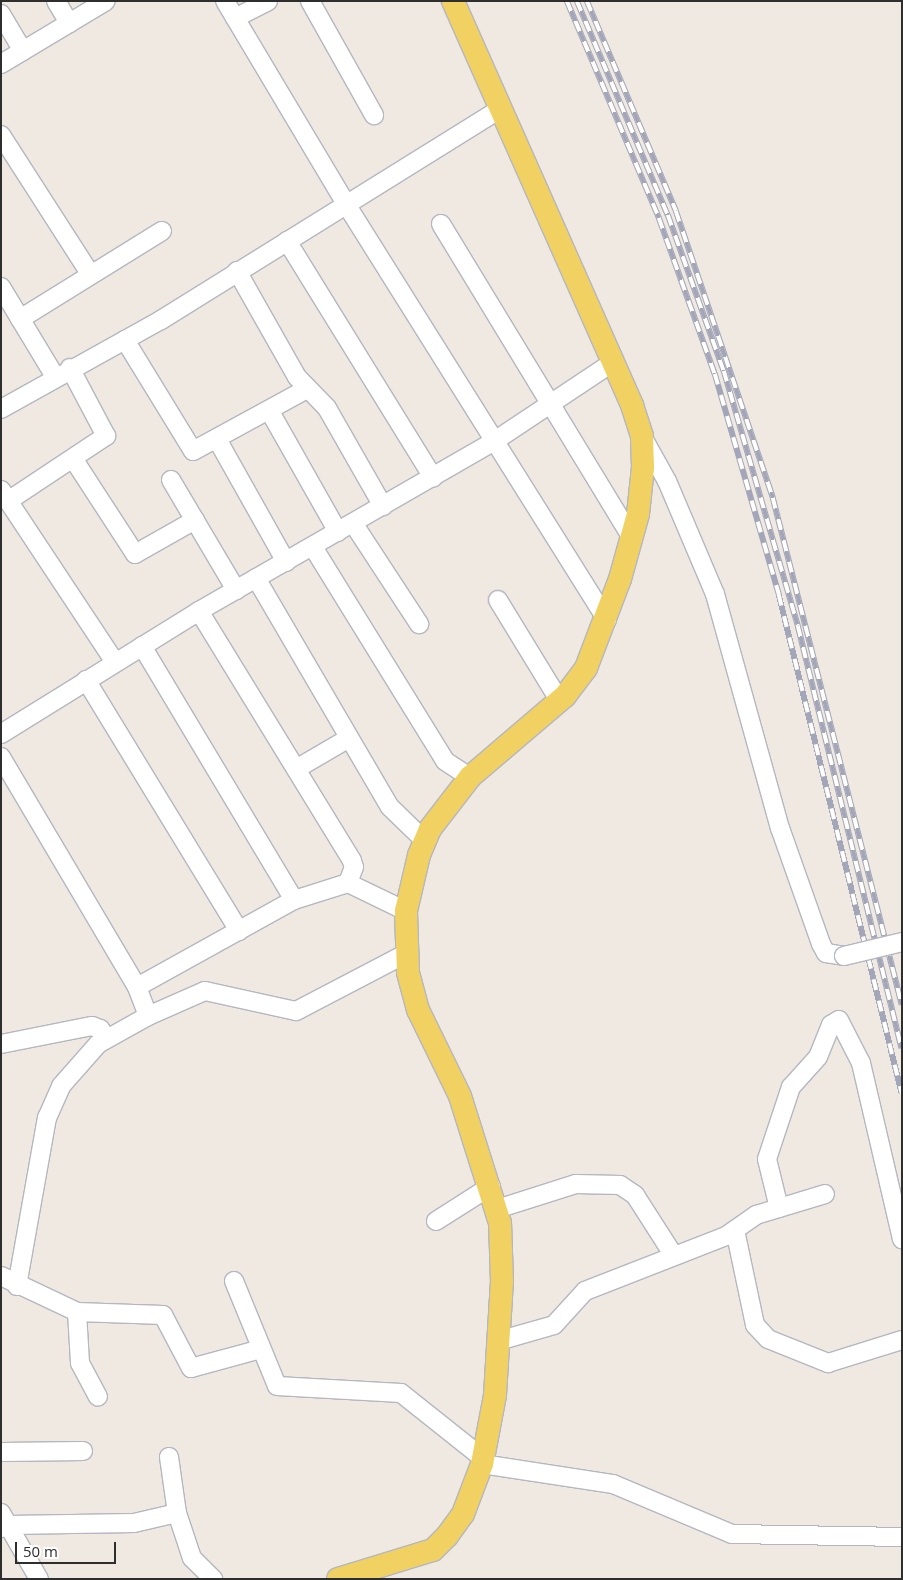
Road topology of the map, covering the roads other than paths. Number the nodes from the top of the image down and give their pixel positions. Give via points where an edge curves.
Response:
1 (56, 1) edge
2 (106, 1) edge
3 (225, 1) edge
4 (268, 1) edge
5 (310, 1) edge
6 (454, 1) edge
7 (1, 14) edge
8 (236, 18) junction
9 (69, 23) junction
10 (24, 51) junction
11 (1, 64) edge
12 (501, 108) junction
13 (374, 115) dead end
14 (1, 135) edge
15 (346, 204) junction
16 (441, 224) dead end
17 (162, 231) dead end
18 (287, 241) junction
19 (237, 271) junction
20 (91, 276) junction
21 (1, 287) edge
22 (20, 319) junction
23 (125, 340) junction
24 (612, 363) junction
25 (63, 373) junction
26 (305, 390) junction
27 (550, 404) junction
28 (1, 409) edge
29 (269, 410) junction
30 (642, 436) junction
31 (217, 440) junction
32 (496, 440) junction
33 (74, 460) junction
34 (433, 477) junction
35 (171, 480) dead end
36 (5, 495) edge
37 (383, 506) junction
38 (195, 520) junction
39 (346, 527) junction
40 (632, 538) junction
41 (313, 547) junction
42 (286, 562) junction
43 (256, 578) junction
44 (236, 590) junction
45 (498, 600) dead end
46 (199, 611) junction
47 (607, 620) junction
48 (419, 624) dead end
49 (142, 646) junction
50 (115, 662) junction
51 (86, 680) junction
52 (560, 700) junction
53 (1, 734) edge
54 (349, 738) junction
55 (1, 757) edge
56 (296, 769) junction
57 (470, 777) junction
58 (425, 841) junction
59 (348, 883) junction
60 (294, 900) junction
61 (406, 911) junction
62 (239, 931) junction
63 (902, 942) edge
64 (407, 953) junction
65 (137, 987) junction
66 (148, 1016) junction
67 (107, 1038) junction
68 (1, 1044) edge
69 (491, 1186) junction
70 (825, 1194) dead end
71 (779, 1208) junction
72 (497, 1209) junction
73 (436, 1221) dead end
74 (735, 1230) junction
75 (902, 1239) edge
76 (674, 1256) junction
77 (1, 1276) edge
78 (234, 1281) dead end
79 (17, 1286) junction
80 (77, 1312) junction
81 (902, 1340) edge
82 (498, 1341) junction
83 (261, 1349) junction
84 (98, 1397) dead end
85 (83, 1452) dead end
86 (2, 1453) edge
87 (169, 1457) dead end
88 (483, 1461) junction
89 (177, 1513) junction
90 (4, 1522) edge
91 (902, 1537) edge
92 (39, 1579) edge
93 (213, 1579) edge
94 (338, 1579) edge

1 - 9 street
2 - 9 street
3 - 8 street
4 - 8 street
5 - 13 street
6 - 12 main road
7 - 10 street
8 - 15 street
9 - 10 street
10 - 11 street
12 - 15 street
12 - 24 main road
14 - 20 street
15 - 18 street
15 - 32 street
16 - 27 street
17 - 20 street
18 - 19 street
18 - 34 street
19 - 23 street
19 - 26 street
20 - 22 street
21 - 22 street
22 - 25 street
23 - 25 street
23 - 31 street via 187,446 193,450
24 - 27 street
24 - 30 main road
25 - 28 street
25 - 33 street via 106,431 102,440
26 - 29 street
26 - 37 street via 326,408
27 - 32 street
27 - 40 street
29 - 31 street
29 - 39 street
30 - 40 main road via 643,467
30 - 63 street, bridge via 667,482 720,608 780,828 821,944 826,953 844,956
31 - 42 street
32 - 34 street
32 - 47 street
33 - 36 street
33 - 38 street via 135,554
34 - 37 street
35 - 38 street
36 - 50 street
37 - 39 street
38 - 44 street
39 - 41 street
39 - 48 street
40 - 47 main road
41 - 42 street
41 - 57 street via 445,761
42 - 43 street
43 - 44 street
43 - 54 street
44 - 46 street
45 - 52 street
46 - 49 street
46 - 56 street
47 - 52 main road via 586,668
49 - 50 street
49 - 60 street
50 - 51 street
51 - 53 street
51 - 62 street
52 - 57 main road
54 - 56 street
54 - 58 street via 390,807
55 - 65 street
56 - 59 street via 352,860 354,867
57 - 58 main road via 430,829
58 - 61 main road
59 - 60 street
59 - 61 street
60 - 62 street
61 - 64 main road
62 - 65 street
64 - 66 street via 296,1011 215,990 198,993
64 - 69 main road via 418,1010 460,1096
65 - 66 street
66 - 67 street
67 - 68 street via 100,1029 92,1026
67 - 79 street via 87,1055 52,1102 26,1221
69 - 72 main road
69 - 73 street
70 - 71 street
71 - 74 street via 756,1215
71 - 75 street via 767,1159 791,1086 818,1057 833,1022 839,1020 861,1063
72 - 76 street via 576,1184 620,1185 635,1195
72 - 82 main road via 502,1282
74 - 76 street
74 - 81 street via 755,1324 768,1339 828,1363
76 - 82 street via 578,1294 554,1325
77 - 79 street
78 - 83 street
79 - 80 street
80 - 83 street via 163,1315 190,1368
80 - 84 street via 80,1363
82 - 88 main road
83 - 88 street via 277,1386 400,1393
85 - 86 street
87 - 89 street
88 - 91 street via 613,1484 732,1534
88 - 94 main road via 463,1514 433,1550
89 - 90 street via 124,1524
89 - 93 street via 192,1558
90 - 92 street

